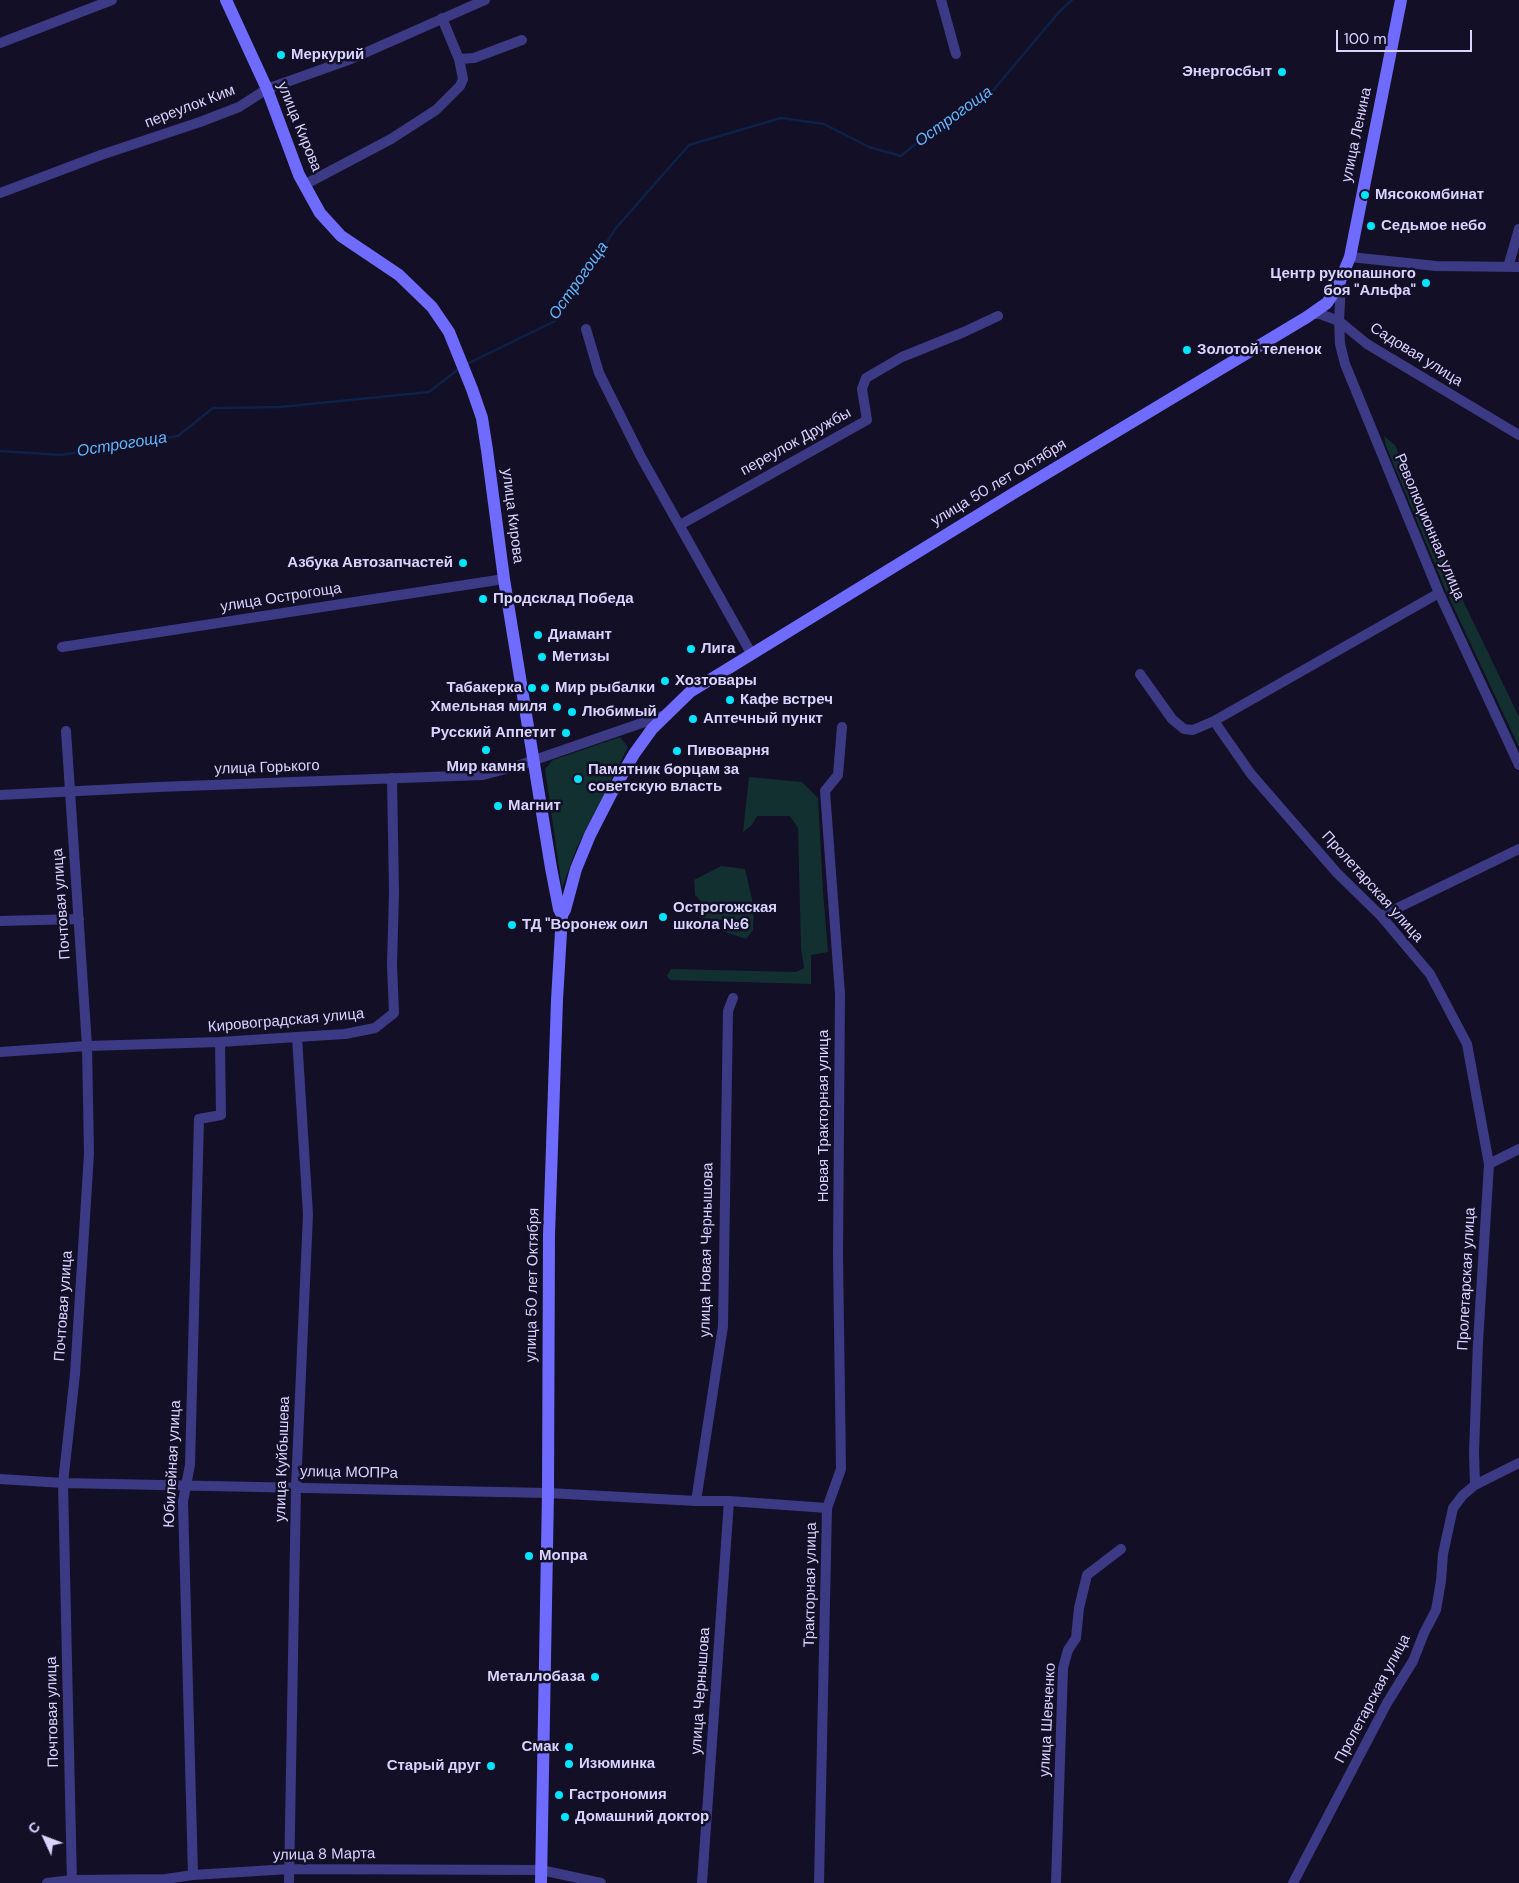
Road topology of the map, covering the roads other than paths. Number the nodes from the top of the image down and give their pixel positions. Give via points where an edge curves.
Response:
1 (112, 0) edge
2 (226, 0) edge
3 (485, 0) edge
4 (941, 0) edge
5 (1402, 0) edge
6 (442, 18) junction
7 (522, 40) dead end
8 (0, 43) edge
9 (956, 54) dead end
10 (459, 59) junction
11 (267, 89) junction
12 (304, 185) junction
13 (0, 193) edge
14 (1519, 229) edge
15 (1350, 257) junction
16 (1514, 267) edge
17 (1342, 275) junction
18 (1327, 303) junction
19 (1311, 314) junction
20 (998, 316) dead end
21 (1339, 321) junction
22 (586, 329) dead end
23 (1519, 435) edge
24 (680, 525) junction
25 (504, 579) junction
26 (1439, 592) junction
27 (62, 647) dead end
28 (751, 654) junction
29 (1140, 674) dead end
30 (665, 715) junction
31 (1214, 721) junction
32 (842, 728) dead end
33 (66, 731) dead end
34 (533, 760) junction
35 (1519, 766) edge
36 (392, 778) junction
37 (69, 791) junction
38 (0, 795) edge
39 (1519, 849) edge
40 (562, 915) junction
41 (1381, 916) junction
42 (79, 918) junction
43 (0, 921) edge
44 (733, 998) dead end
45 (298, 1037) junction
46 (220, 1042) junction
47 (87, 1046) junction
48 (0, 1052) edge
49 (1519, 1149) edge
50 (1489, 1164) junction
51 (1519, 1464) edge
52 (0, 1479) edge
53 (63, 1483) junction
54 (1475, 1485) junction
55 (186, 1486) junction
56 (296, 1487) junction
57 (548, 1493) junction
58 (696, 1501) junction
59 (729, 1501) junction
60 (827, 1508) junction
61 (1120, 1549) dead end
62 (289, 1869) junction
63 (541, 1870) junction
64 (193, 1875) junction
65 (166, 1881) edge
66 (72, 1882) edge
67 (48, 1883) edge
68 (289, 1883) edge
69 (541, 1883) edge
70 (601, 1883) edge
71 (702, 1883) edge
72 (819, 1883) edge
73 (1056, 1883) edge
74 (1293, 1883) edge

1 - 8 street
2 - 11 main road, улица Кирова
3 - 6 street, переулок Ким
4 - 9 street
5 - 15 main road, улица Ленина
6 - 10 street
6 - 11 street, переулок Ким via 351,59
7 - 10 street via 474,58
10 - 12 street, улица Кирова via 463,79 460,86 436,110 392,139
11 - 12 main road, улица Кирова
11 - 13 street, переулок Ким via 239,107
12 - 25 main road, улица Кирова via 320,213 341,236 399,275 421,295 440,318 455,346 482,418
14 - 16 street
15 - 16 street via 1436,266
15 - 17 main road, улица Ленина
17 - 18 main road, улица 50 лет Октября
17 - 21 street
18 - 19 main road, улица 50 лет Октября
18 - 21 street
19 - 21 street
19 - 28 main road, улица 50 лет Октября
20 - 24 street, переулок Дружбы via 902,357 866,378 862,389 867,420
21 - 23 street, Садовая улица via 1367,344
21 - 26 street, Революционная улица via 1345,364
22 - 24 street via 599,373
24 - 28 street
25 - 27 street, улица Острогоща
25 - 34 main road, улица Кирова
26 - 31 street
26 - 35 street, Революционная улица
28 - 30 main road, улица 50 лет Октября via 690,692
29 - 31 street via 1172,719 1184,729 1193,730
30 - 34 street, улица 50 лет Октября
30 - 40 main road, улица 50 лет Октября via 634,754 611,794 586,844
31 - 41 street, Пролетарская улица via 1250,774 1337,873
32 - 60 street, Новая Тракторная улица via 838,775 824,791 840,994 838,1255 841,1469
33 - 37 street, Почтовая улица
34 - 36 street, улица Горького via 483,775
34 - 40 main road, улица Кирова
36 - 37 street, улица Горького
36 - 45 street, Кировоградская улица via 394,1013 375,1028
37 - 38 street, улица Горького
37 - 42 street, Почтовая улица
39 - 41 street
40 - 57 main road, улица 50 лет Октября via 549,1235
41 - 50 street, Пролетарская улица via 1430,974 1467,1044
42 - 43 street
42 - 47 street, Почтовая улица
44 - 58 street, улица Новая Чернышова via 728,1011 723,1326
45 - 46 street, Кировоградская улица
45 - 56 street, улица Куйбышева via 308,1214
46 - 47 street, Кировоградская улица
46 - 55 street, Юбилейная улица via 221,1115 199,1119 190,1465
47 - 48 street, Кировоградская улица
47 - 53 street, Почтовая улица via 89,1154 75,1374
49 - 50 street
50 - 54 street, Пролетарская улица
51 - 54 street
52 - 53 street, улица МОПРа
53 - 55 street, улица МОПРа
53 - 66 street, Почтовая улица
54 - 74 street, Пролетарская улица via 1453,1508 1436,1610 1413,1661 1387,1703
55 - 56 street, улица МОПРа
55 - 64 street, Юбилейная улица via 183,1501
56 - 57 street, улица МОПРа
56 - 62 street, улица Куйбышева
57 - 58 street, Тракторная улица
57 - 63 main road, улица 50 лет Октября
58 - 59 street, Тракторная улица
59 - 60 street, Тракторная улица
59 - 71 street, улица Чернышова
60 - 72 street, Тракторная улица
61 - 73 street, улица Шевченко via 1087,1575 1076,1638 1068,1650 1063,1668
62 - 63 street, улица 8 Марта
62 - 64 street, улица 8 Марта
62 - 68 street, улица Куйбышева
63 - 69 main road, улица 50 лет Октября
63 - 70 street, улица 8 Марта
64 - 65 street, улица 8 Марта
65 - 66 street, улица 8 Марта
66 - 67 street, улица 8 Марта

